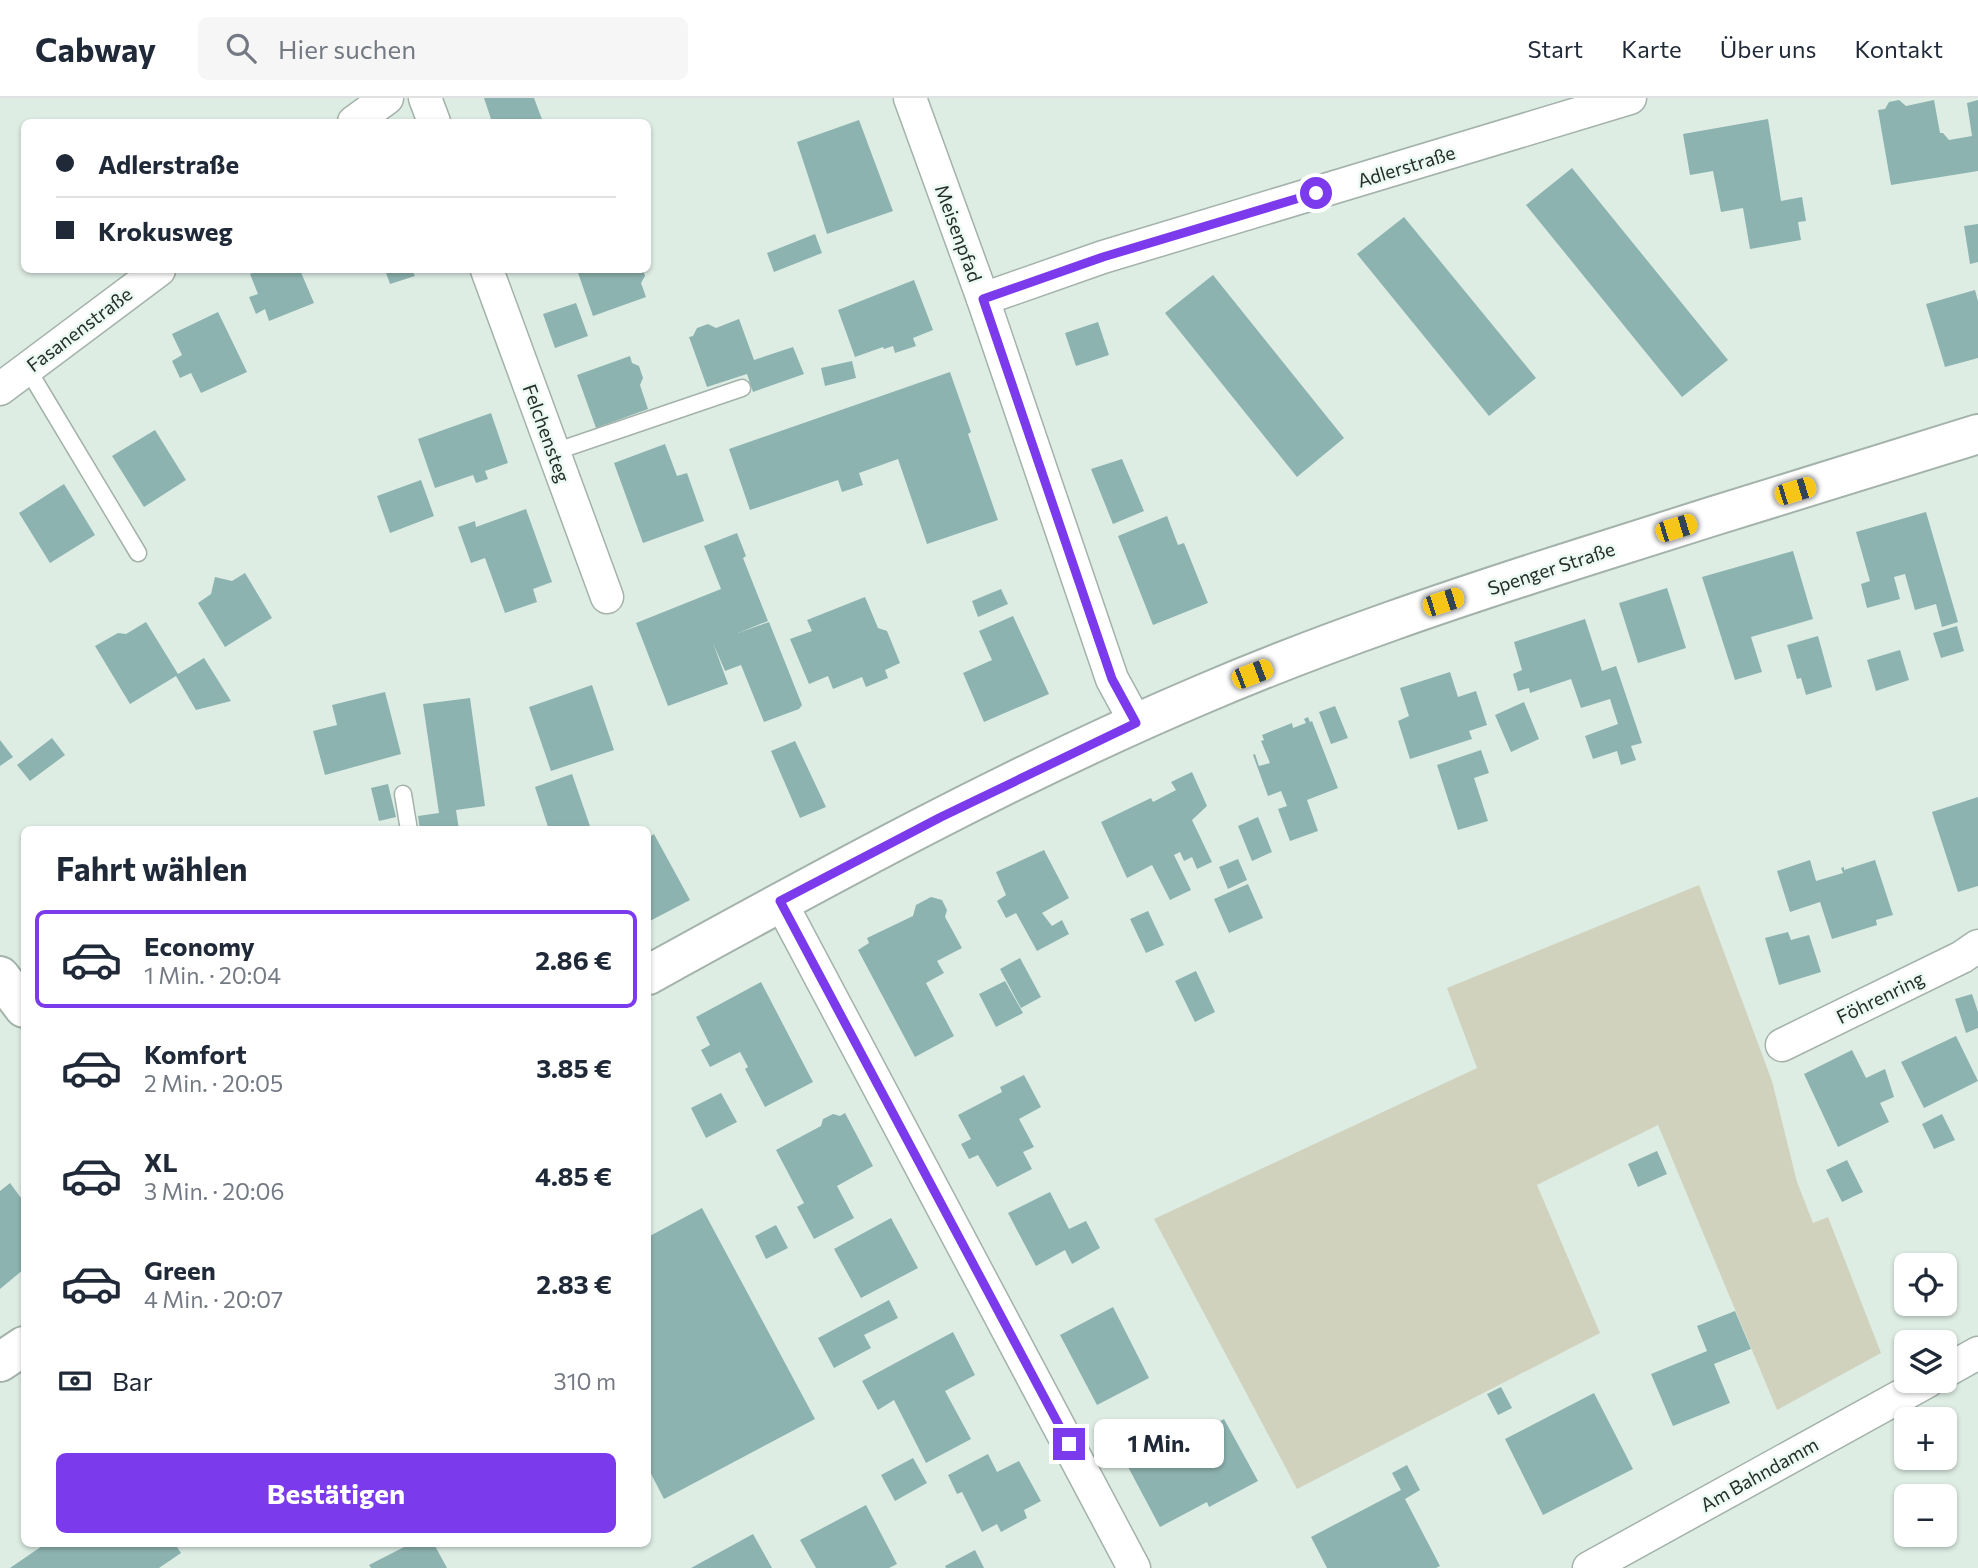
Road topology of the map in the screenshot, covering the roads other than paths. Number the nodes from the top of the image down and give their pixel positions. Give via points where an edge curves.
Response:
1 (387, 98) edge
2 (425, 98) edge
3 (910, 98) edge
4 (1630, 98) edge
5 (358, 119) edge
6 (433, 119) edge
7 (155, 273) edge
8 (489, 273) edge
9 (983, 299) junction
10 (27, 368) junction
11 (742, 388) dead end
12 (0, 389) edge
13 (1978, 435) edge
14 (554, 452) junction
15 (138, 553) dead end
16 (607, 597) dead end
17 (1136, 723) junction
18 (403, 794) dead end
19 (408, 826) edge
20 (780, 901) junction
21 (1978, 947) edge
22 (651, 973) edge
23 (0, 976) edge
24 (21, 1004) edge
25 (1782, 1045) dead end
26 (21, 1348) edge
27 (1978, 1353) edge
28 (0, 1362) edge
29 (1957, 1365) edge
30 (1906, 1393) edge
31 (1134, 1568) edge
32 (1590, 1568) edge

1 - 5 street
2 - 6 street
3 - 9 street, Meisenpfad
4 - 9 street, Adlerstraße via 1103,257
7 - 10 street, Fasanenstraße
8 - 14 street, Felchensteg
9 - 17 street, Meisenpfad via 1112,679
10 - 12 street, Fasanenstraße
10 - 15 lane
11 - 14 lane
13 - 17 street, Spenger Straße via 1417,611
14 - 16 street, Felchensteg
17 - 20 street, Spenger Straße
18 - 19 lane
20 - 22 street, Spenger Straße
20 - 31 street
21 - 25 street, Föhrenring
23 - 24 street
26 - 28 street
27 - 29 street
30 - 32 street, Am Bahndamm

